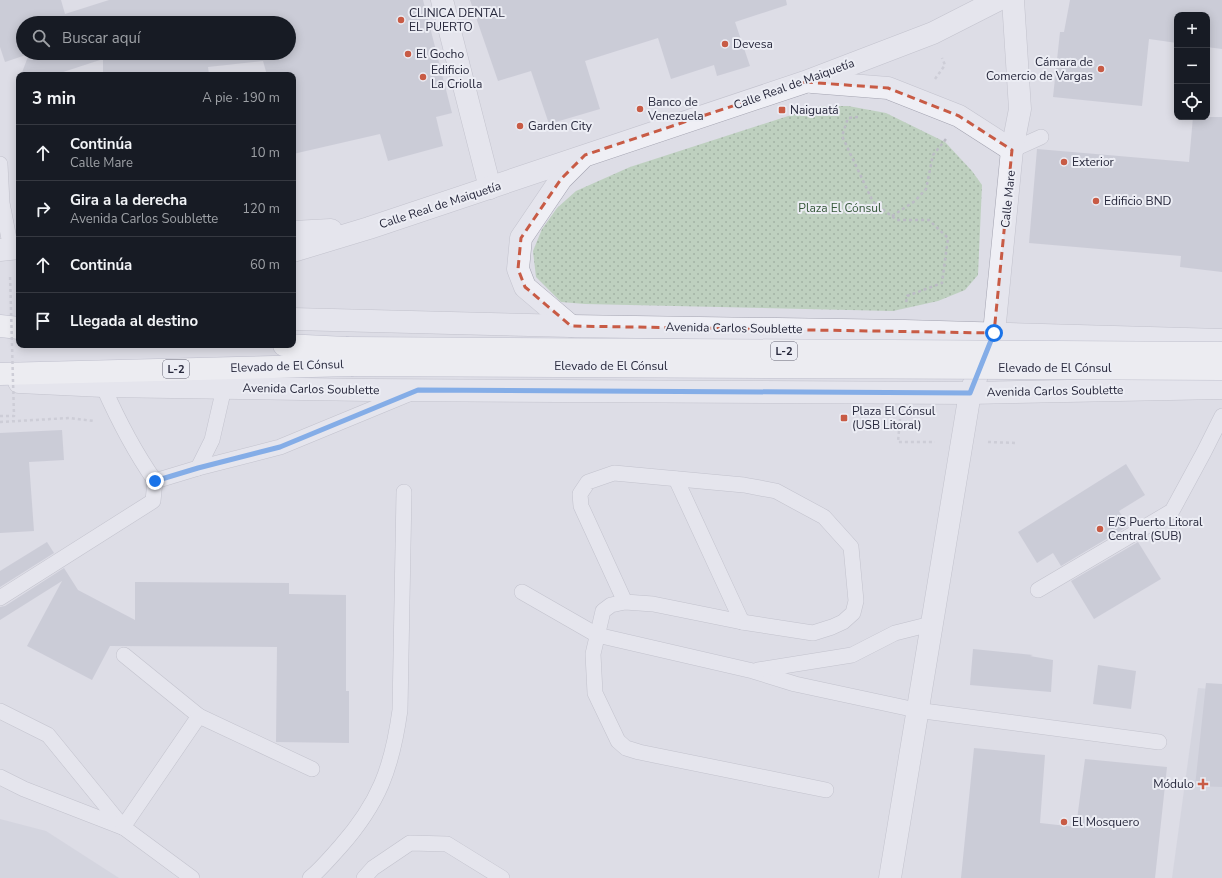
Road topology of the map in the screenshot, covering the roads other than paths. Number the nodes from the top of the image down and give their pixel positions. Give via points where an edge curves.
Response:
1 (442, 0) edge
2 (998, 0) edge
3 (1013, 0) edge
4 (804, 82) junction
5 (1041, 137) dead end
6 (1012, 150) junction
7 (585, 155) junction
8 (0, 164) edge
9 (490, 188) junction
10 (369, 228) junction
11 (296, 232) edge
12 (10, 249) edge
13 (296, 250) edge
14 (296, 319) edge
15 (0, 326) edge
16 (572, 326) junction
17 (16, 328) edge
18 (994, 333) junction
19 (1222, 340) edge
20 (296, 346) edge
21 (1222, 353) edge
22 (1222, 369) edge
23 (0, 374) edge
24 (0, 381) edge
25 (103, 386) junction
26 (224, 388) junction
27 (1222, 388) edge
28 (418, 390) junction
29 (970, 393) junction
30 (1222, 416) edge
31 (198, 468) junction
32 (676, 479) junction
33 (155, 481) junction
34 (404, 492) dead end
35 (1038, 590) dead end
36 (522, 592) dead end
37 (0, 598) edge
38 (624, 602) junction
39 (742, 622) junction
40 (931, 624) junction
41 (597, 635) junction
42 (124, 655) dead end
43 (753, 671) junction
44 (916, 710) junction
45 (0, 711) edge
46 (199, 716) junction
47 (1159, 742) dead end
48 (312, 770) dead end
49 (0, 777) edge
50 (826, 790) dead end
51 (123, 827) junction
52 (192, 878) edge
53 (310, 878) edge
54 (364, 878) edge
55 (502, 878) edge
56 (890, 878) edge

1 - 9 street
2 - 4 street, Calle Real de Maiquetía via 933,33
3 - 6 street, Calle Mare via 1020,109
4 - 6 street via 888,88 959,116
4 - 7 street, Calle Real de Maiquetía
5 - 6 lane
6 - 18 street, Calle Mare
7 - 9 street, Calle Real de Maiquetía
7 - 16 street, Calle Real de Maiquetía via 561,179 521,238 518,269 525,287
8 - 12 lane via 2,203
9 - 10 street, Calle Real de Maiquetía
10 - 11 street
10 - 13 street, Calle Real de Maiquetía
14 - 16 street, Avenida Carlos Soublette / L-2
15 - 17 main road
16 - 18 street, Avenida Carlos Soublette / L-2
18 - 19 street, Avenida Carlos Soublette / L-2
18 - 29 street, Calle Mare
20 - 21 main road, Elevado de El Cónsul / L-2, bridge via 346,348
22 - 23 main road, Elevado de El Cónsul / L-2, bridge via 351,364
24 - 25 street, Avenida Carlos Soublette / L-2
25 - 26 street, Avenida Carlos Soublette / L-2
25 - 33 lane via 120,424
26 - 28 street, Avenida Carlos Soublette / L-2
26 - 31 lane via 212,440
27 - 29 street, Avenida Carlos Soublette / L-2
28 - 29 street, Avenida Carlos Soublette / L-2
28 - 31 lane via 280,447
29 - 40 street, Calle Mare
30 - 35 lane via 1172,511
31 - 33 lane
32 - 38 lane via 614,473 588,482 580,494 581,506
32 - 39 lane
32 - 39 lane via 744,485 776,491 824,517 851,547 856,602 853,613 843,622 813,633
33 - 37 lane via 154,501
34 - 53 lane via 400,710 396,740 388,768 368,810 356,829
36 - 41 lane
38 - 39 lane via 654,604
38 - 41 lane via 611,605 603,611
40 - 43 lane via 895,633 852,655
40 - 44 street, Calle Mare
41 - 43 lane
41 - 50 lane via 593,654 595,693 618,741 626,748
42 - 46 lane
43 - 44 lane via 795,684
44 - 47 lane
44 - 56 street, Calle Mare
45 - 51 lane via 48,735
46 - 48 lane
46 - 51 lane
49 - 51 lane via 24,789
51 - 52 lane
54 - 55 lane via 373,868 410,843 447,844

